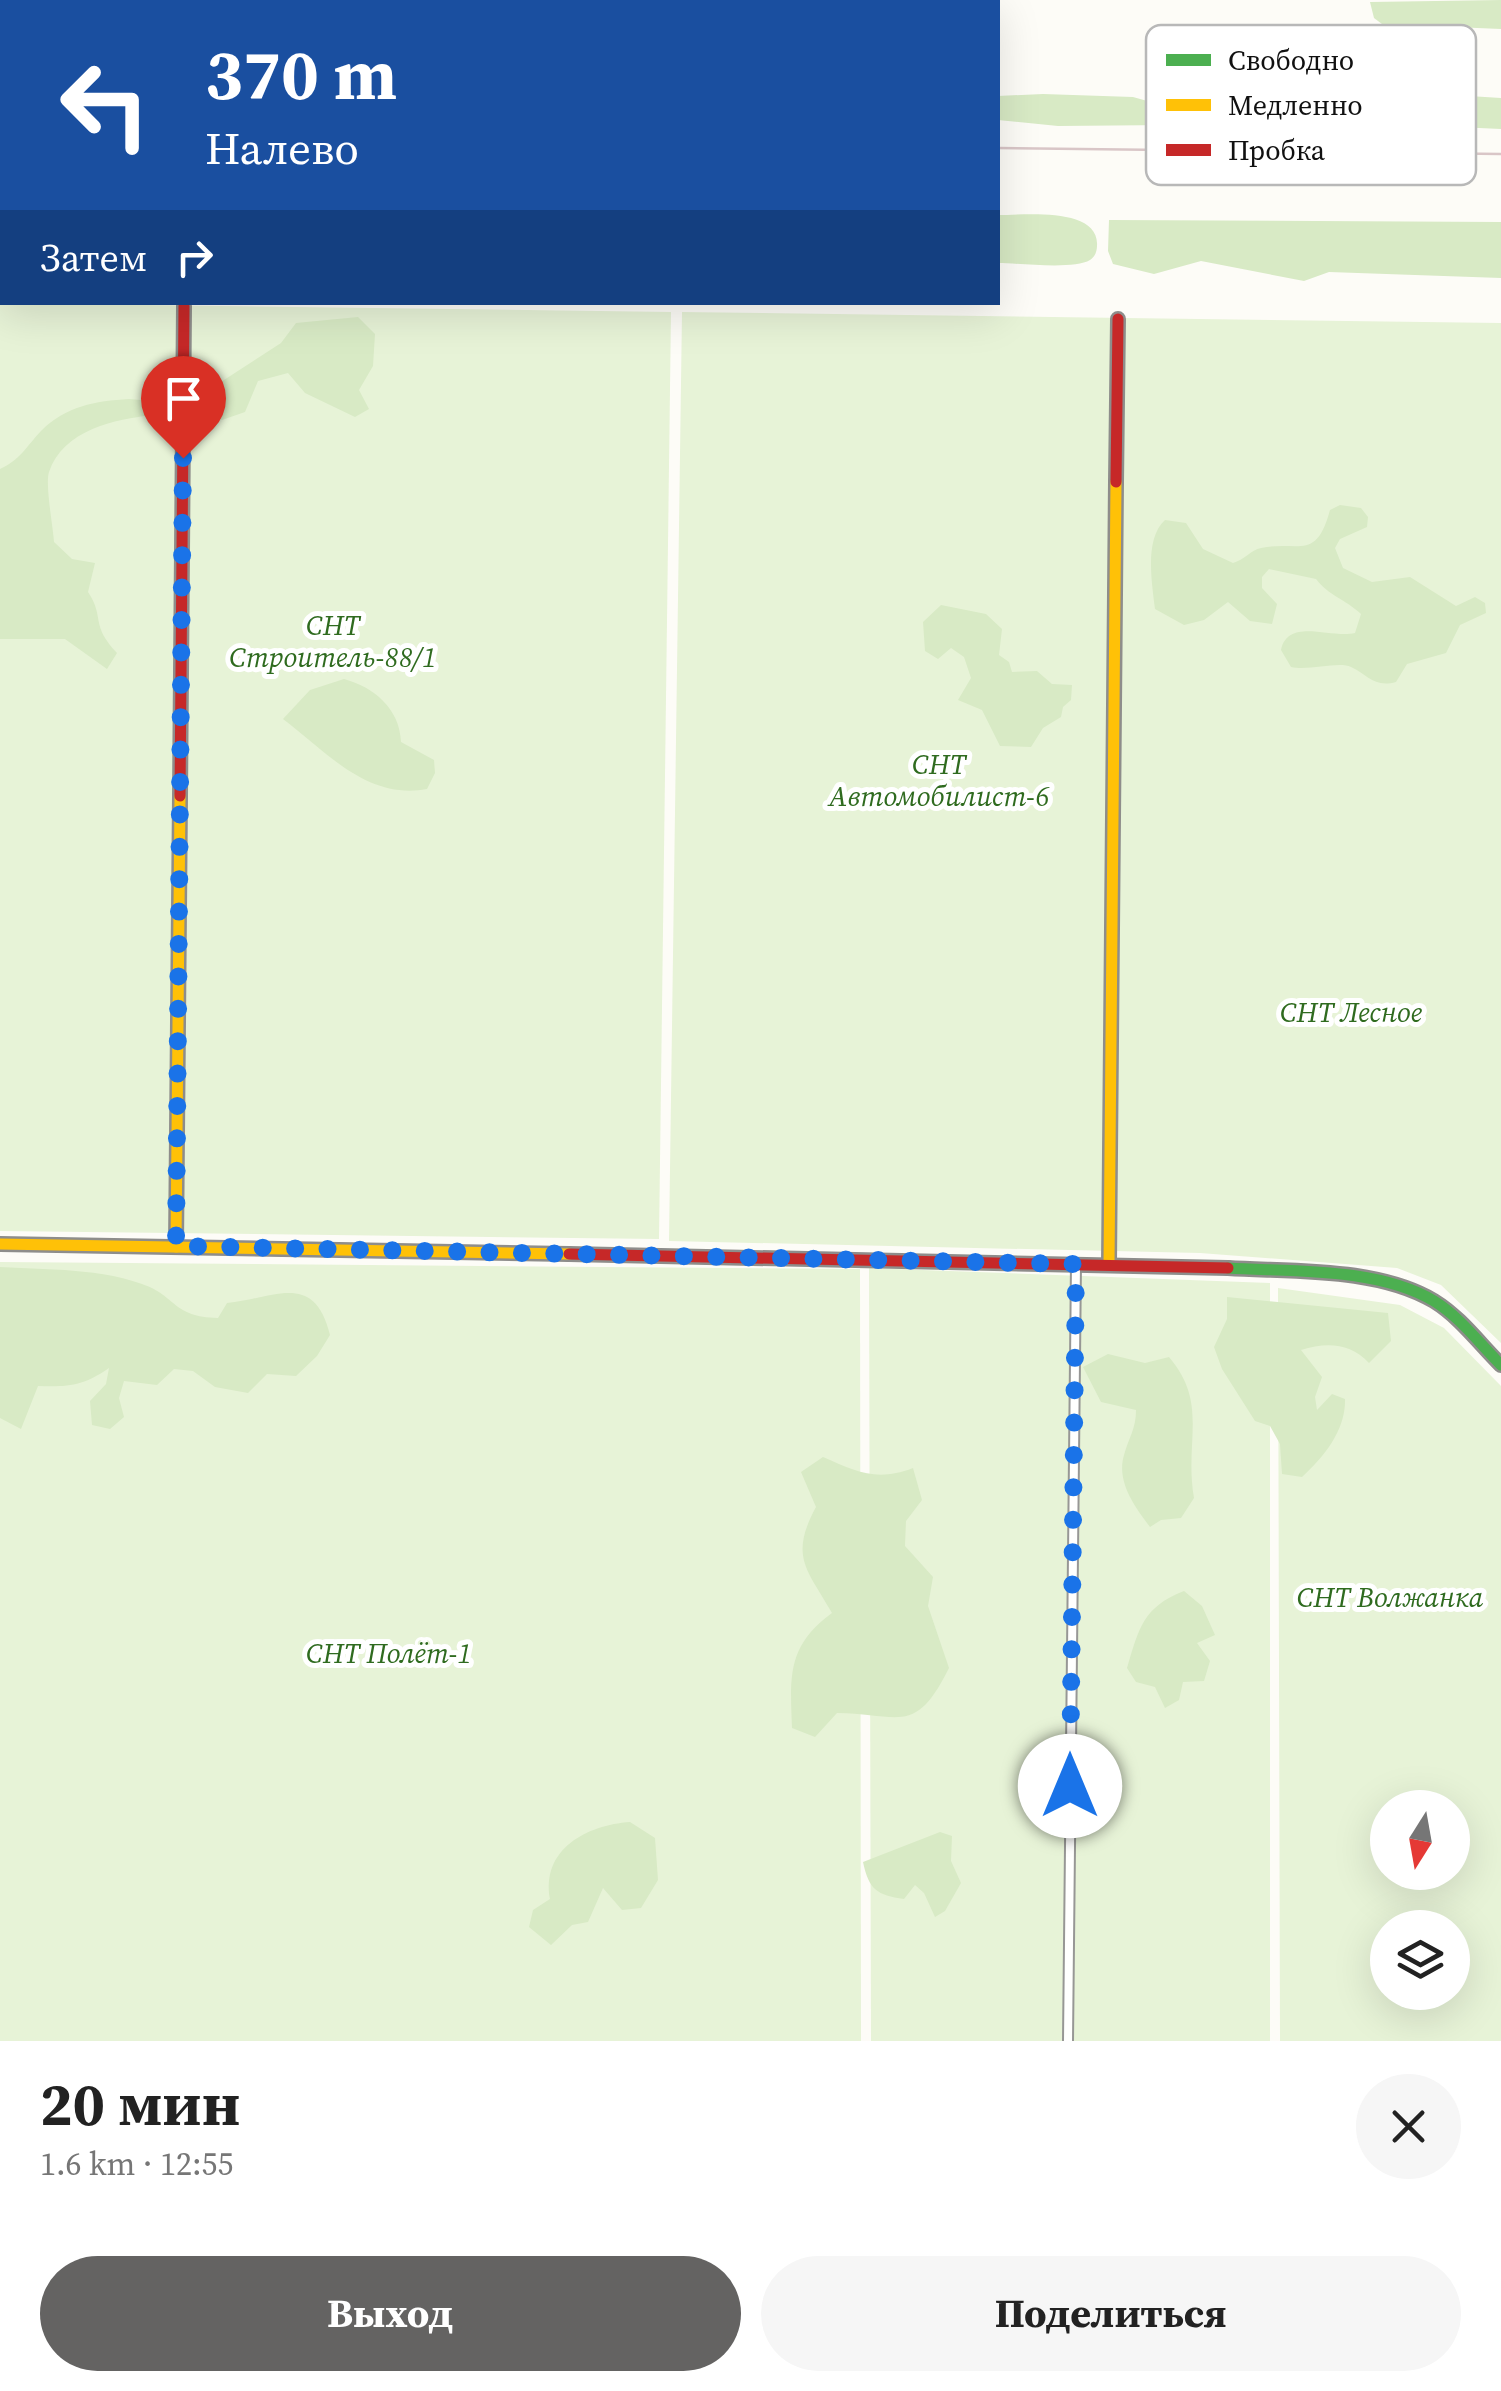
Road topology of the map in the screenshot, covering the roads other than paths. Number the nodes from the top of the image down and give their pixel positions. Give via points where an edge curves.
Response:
1 (184, 306) dead end
2 (1118, 319) dead end
3 (0, 1244) edge
4 (176, 1246) junction
5 (1076, 1264) junction
6 (1109, 1264) junction
7 (1501, 1365) edge
8 (1068, 2041) edge

1 - 4 street
2 - 6 street
3 - 4 street
4 - 5 street
5 - 6 street
5 - 8 street
6 - 7 street via 1367,1281 1408,1290 1442,1306

